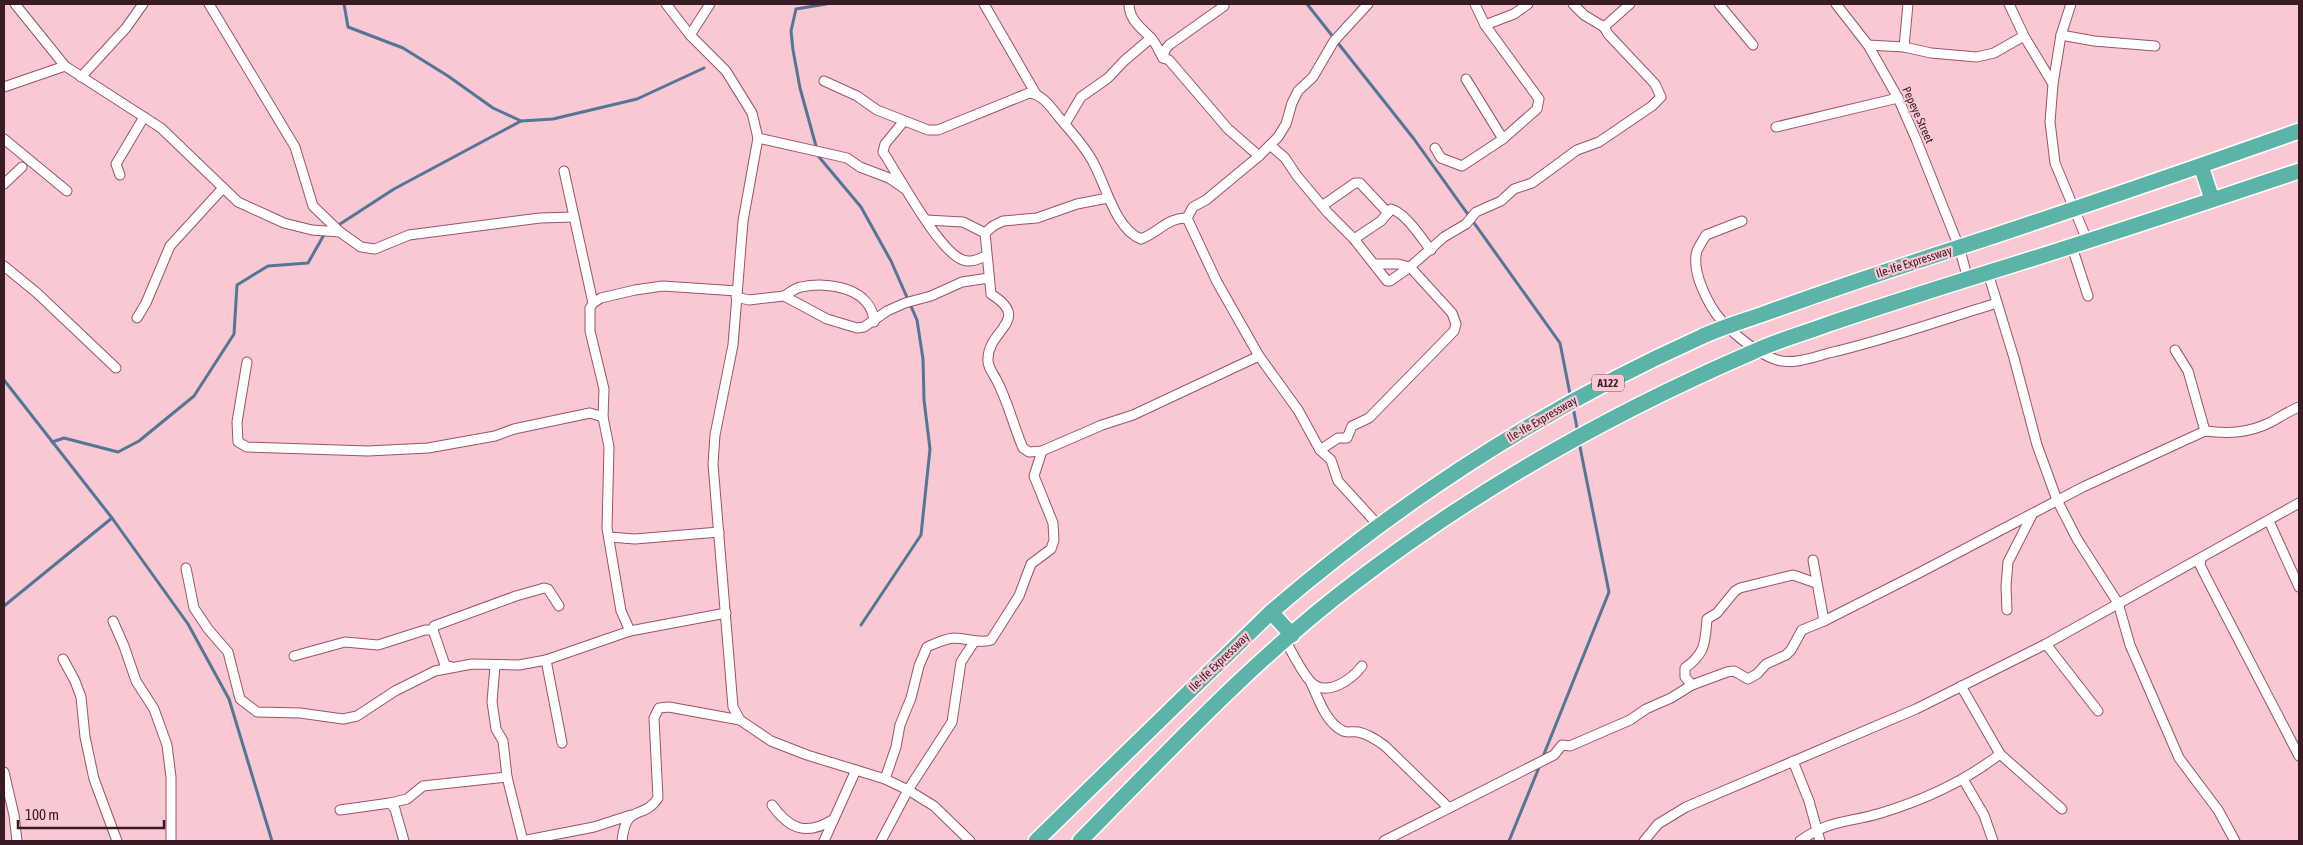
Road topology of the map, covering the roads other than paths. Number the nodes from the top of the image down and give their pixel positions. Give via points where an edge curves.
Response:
1 (16, 4) edge
2 (143, 4) edge
3 (209, 4) edge
4 (666, 4) edge
5 (710, 4) edge
6 (984, 4) edge
7 (1129, 4) edge
8 (1368, 4) edge
9 (1475, 4) edge
10 (1528, 4) edge
11 (1573, 4) edge
12 (1630, 4) edge
13 (1719, 4) edge
14 (1836, 4) edge
15 (1908, 4) edge
16 (2009, 4) edge
17 (2071, 4) edge
18 (1224, 6) dead end
19 (1486, 25) junction
20 (1604, 27) junction
21 (690, 35) junction
22 (2061, 35) junction
23 (2024, 36) junction
24 (1151, 38) junction
25 (1753, 45) dead end
26 (1868, 45) junction
27 (2155, 46) dead end
28 (1904, 47) junction
29 (1163, 58) junction
30 (64, 66) junction
31 (81, 77) junction
32 (1466, 79) dead end
33 (824, 81) dead end
34 (2053, 84) junction
35 (4, 87) edge
36 (1036, 94) junction
37 (1898, 98) junction
38 (144, 118) junction
39 (904, 121) junction
40 (1065, 124) junction
41 (1776, 127) dead end
42 (2299, 132) edge
43 (758, 138) junction
44 (4, 139) edge
45 (1503, 139) junction
46 (1270, 145) junction
47 (1435, 148) dead end
48 (1259, 156) junction
49 (2201, 166) junction
50 (22, 167) dead end
51 (894, 169) junction
52 (564, 171) dead end
53 (2299, 171) edge
54 (120, 175) dead end
55 (889, 178) junction
56 (4, 184) edge
57 (223, 188) junction
58 (908, 190) junction
59 (67, 191) dead end
60 (1108, 198) junction
61 (2212, 199) junction
62 (1322, 206) junction
63 (2073, 210) junction
64 (1388, 213) junction
65 (574, 217) junction
66 (1187, 218) junction
67 (926, 220) junction
68 (1742, 222) dead end
69 (340, 232) junction
70 (985, 234) junction
71 (1354, 239) junction
72 (2087, 240) junction
73 (2072, 247) junction
74 (1959, 248) junction
75 (1431, 250) junction
76 (986, 256) junction
77 (1376, 264) junction
78 (4, 266) edge
79 (1410, 267) junction
80 (1988, 273) junction
81 (989, 278) junction
82 (1968, 279) junction
83 (736, 294) junction
84 (784, 296) junction
85 (2088, 296) dead end
86 (593, 303) junction
87 (1997, 303) junction
88 (137, 318) dead end
89 (874, 322) junction
90 (1726, 327) junction
91 (1757, 349) junction
92 (2175, 350) dead end
93 (1259, 356) junction
94 (247, 362) dead end
95 (116, 368) dead end
96 (2299, 407) edge
97 (603, 417) junction
98 (2205, 431) junction
99 (1320, 450) junction
100 (1042, 451) junction
101 (2057, 500) junction
102 (2299, 503) edge
103 (2032, 515) junction
104 (2268, 520) junction
105 (1379, 526) junction
106 (719, 532) junction
107 (609, 538) junction
108 (2201, 559) junction
109 (1813, 560) dead end
110 (186, 568) dead end
111 (1816, 583) junction
112 (2299, 587) edge
113 (2118, 603) junction
114 (560, 606) dead end
115 (2007, 610) dead end
116 (1271, 612) junction
117 (726, 613) junction
118 (1824, 621) junction
119 (113, 622) dead end
120 (433, 630) junction
121 (630, 631) junction
122 (1289, 638) junction
123 (974, 642) junction
124 (2046, 644) junction
125 (294, 656) dead end
126 (63, 658) dead end
127 (546, 660) junction
128 (495, 666) junction
129 (1362, 666) dead end
130 (452, 667) junction
131 (1311, 683) junction
132 (1692, 685) junction
133 (1961, 686) junction
134 (733, 707) junction
135 (2098, 712) dead end
136 (718, 716) junction
137 (740, 720) junction
138 (562, 743) dead end
139 (2000, 754) junction
140 (2299, 756) edge
141 (1793, 761) junction
142 (856, 770) junction
143 (4, 772) edge
144 (507, 777) junction
145 (885, 779) junction
146 (1963, 779) junction
147 (908, 790) junction
148 (390, 803) junction
149 (772, 805) dead end
150 (1449, 808) junction
151 (2062, 809) dead end
152 (340, 810) dead end
153 (631, 815) junction
154 (834, 819) junction
155 (1817, 829) junction
156 (559, 838) edge
157 (17, 841) edge
158 (117, 841) edge
159 (170, 841) edge
160 (404, 841) edge
161 (523, 841) edge
162 (622, 841) edge
163 (824, 841) edge
164 (882, 841) edge
165 (970, 841) edge
166 (1036, 841) edge
167 (1080, 841) edge
168 (1384, 841) edge
169 (1644, 841) edge
170 (1800, 841) edge
171 (1820, 841) edge
172 (1993, 841) edge
173 (2234, 841) edge

1 - 30 street
2 - 31 street via 126,28
3 - 69 street via 295,147 313,206
4 - 21 street
5 - 21 street
6 - 36 street
7 - 24 street via 1129,13 1141,31
8 - 46 street via 1334,41 1313,77 1298,91 1286,124
9 - 19 street
10 - 19 street via 1514,14
11 - 20 street
12 - 20 street
13 - 25 street
14 - 26 street, Pepeye Street
15 - 28 street
16 - 23 street
17 - 22 street
18 - 29 street via 1169,45
19 - 45 street via 1539,99 1537,109
20 - 75 street via 1655,84 1660,97 1599,142 1577,150 1532,183 1514,189 1500,201 1476,212 1466,224 1444,237
21 - 43 street via 731,78 752,112
22 - 27 street
22 - 34 street
23 - 28 street via 1994,53 1977,57
23 - 34 street
24 - 29 street
24 - 40 street via 1108,78 1081,97
26 - 28 street
26 - 37 street, Pepeye Street
29 - 48 street via 1170,60 1228,129
30 - 31 street
30 - 35 street
31 - 38 street
32 - 45 street
33 - 39 street
34 - 63 street via 2050,122 2055,163
36 - 39 street via 1029,93 938,130 928,130
36 - 40 street
37 - 41 street
37 - 74 street, Pepeye Street
38 - 54 street via 116,164
38 - 57 street via 161,128
39 - 51 street via 885,144 883,152
40 - 60 street via 1094,163
42 - 49 highway, Ile-Ife Expressway / A122
43 - 55 street via 847,158 860,167
43 - 83 street via 743,221
44 - 59 street
45 - 47 street via 1462,166 1441,158
46 - 48 street
46 - 62 street via 1285,158
48 - 66 street via 1206,200 1193,206
49 - 61 highway
49 - 63 highway, Ile-Ife Expressway / A122
50 - 56 street
51 - 55 street
51 - 58 street
52 - 65 street
53 - 61 highway
55 - 58 street
57 - 69 street via 238,202 284,223
57 - 88 street via 170,246
58 - 67 street
60 - 66 street via 1128,231 1141,239 1172,219
60 - 70 street via 1077,204 1037,218 1002,221
61 - 72 highway
62 - 64 street via 1355,183 1360,184
62 - 71 street
63 - 72 street
63 - 74 highway, Ile-Ife Expressway / A122
64 - 71 street
64 - 75 street via 1391,209 1396,211
65 - 69 street via 540,218 410,235 375,248 362,247
65 - 86 street
66 - 93 street via 1216,282
67 - 70 street via 963,222
67 - 76 street via 950,253 970,262
68 - 90 street via 1706,235 1696,252 1696,270 1708,301
70 - 76 street
71 - 77 street
72 - 73 highway
73 - 80 highway
73 - 85 street
74 - 82 street, Pepeye Street
74 - 90 highway, Ile-Ife Expressway / A122
75 - 79 street
76 - 81 street
77 - 79 street
77 - 79 street via 1387,281
78 - 95 street via 37,292
79 - 99 street via 1452,313 1456,324 1454,331 1369,418 1352,426 1347,438 1338,438
80 - 82 highway
80 - 87 street
81 - 89 street via 962,282 932,296 905,303 887,311
81 - 100 street via 991,294 1007,307 1009,316 988,355 988,365 1006,396 1023,448 1029,452
82 - 91 highway
83 - 84 street via 749,300
83 - 86 street via 663,286 601,298
83 - 106 street via 733,345 715,435 713,464
84 - 89 street via 827,319 850,326 864,327
84 - 89 street via 799,287 825,284 854,292 866,300
86 - 97 street via 590,330 604,389
87 - 91 street via 1877,341 1799,360 1778,360
87 - 101 street via 2037,445
90 - 91 street
90 - 105 highway, Ile-Ife Expressway / A122 via 1643,364 1519,432
91 - 122 highway via 1589,430 1496,485 1352,584
92 - 98 street via 2188,371
93 - 99 street via 1298,410
93 - 100 street via 1133,415 1102,424
94 - 97 street via 238,442 247,447 368,451 428,448 590,413
96 - 98 street via 2245,432
97 - 107 street via 609,447
98 - 101 street
99 - 105 street via 1331,460 1338,481
100 - 123 street via 1034,476 1053,523 1051,549 1031,564 1019,596 992,640
101 - 103 street
101 - 113 street via 2077,539
102 - 104 street
103 - 115 street via 2008,562
103 - 118 street
104 - 108 street
104 - 112 street
105 - 116 highway, Ile-Ife Expressway / A122
106 - 107 street
106 - 117 street
107 - 121 street via 621,611
108 - 113 street
108 - 140 street via 2200,565
109 - 111 street
110 - 130 street via 194,608 228,652 240,699 257,712 343,719 357,716 395,691 435,671
111 - 118 street
111 - 132 street via 1793,575 1735,591 1717,613 1706,619 1707,638 1701,652 1685,668 1685,677
113 - 124 street
113 - 173 street via 2130,645 2179,758 2218,810
114 - 120 street via 544,588 434,626
116 - 122 highway
116 - 166 highway, Ile-Ife Expressway / A122
117 - 121 street
117 - 134 street
118 - 132 street via 1802,630 1786,656 1766,664 1748,678 1727,672
119 - 159 street via 136,681 154,709 167,746 171,777
120 - 125 street via 378,645 345,642
120 - 130 street via 446,665
121 - 127 street
122 - 131 street
122 - 167 highway via 1212,707
123 - 145 street via 956,638 927,647
123 - 147 street via 961,662 952,722
124 - 133 street
124 - 135 street
126 - 158 street via 75,680 94,778
127 - 128 street
127 - 138 street
128 - 130 street via 472,664
128 - 144 street via 492,702 496,729 503,741
129 - 131 street via 1353,677 1338,685 1319,688
131 - 150 street via 1326,716 1333,723 1344,732 1357,732 1386,746
132 - 150 street via 1630,720 1570,746 1562,745 1554,755
133 - 139 street
133 - 141 street via 1916,709
134 - 136 street
134 - 137 street
136 - 137 street
136 - 153 street via 659,708 654,718 658,798 654,805
137 - 142 street via 771,740 807,756
139 - 146 street
139 - 151 street
141 - 155 street
141 - 169 street via 1686,807 1658,824
142 - 145 street
142 - 154 street
143 - 157 street
144 - 148 street via 423,786 407,799
144 - 161 street
145 - 147 street
146 - 155 street via 1895,808
146 - 172 street via 1984,815
147 - 164 street
147 - 165 street via 934,806
148 - 152 street
148 - 160 street via 395,809
149 - 154 street via 780,817 806,830 819,828
150 - 168 street
153 - 156 street
153 - 162 street via 626,821
154 - 163 street
155 - 170 street
155 - 171 street
156 - 161 street

